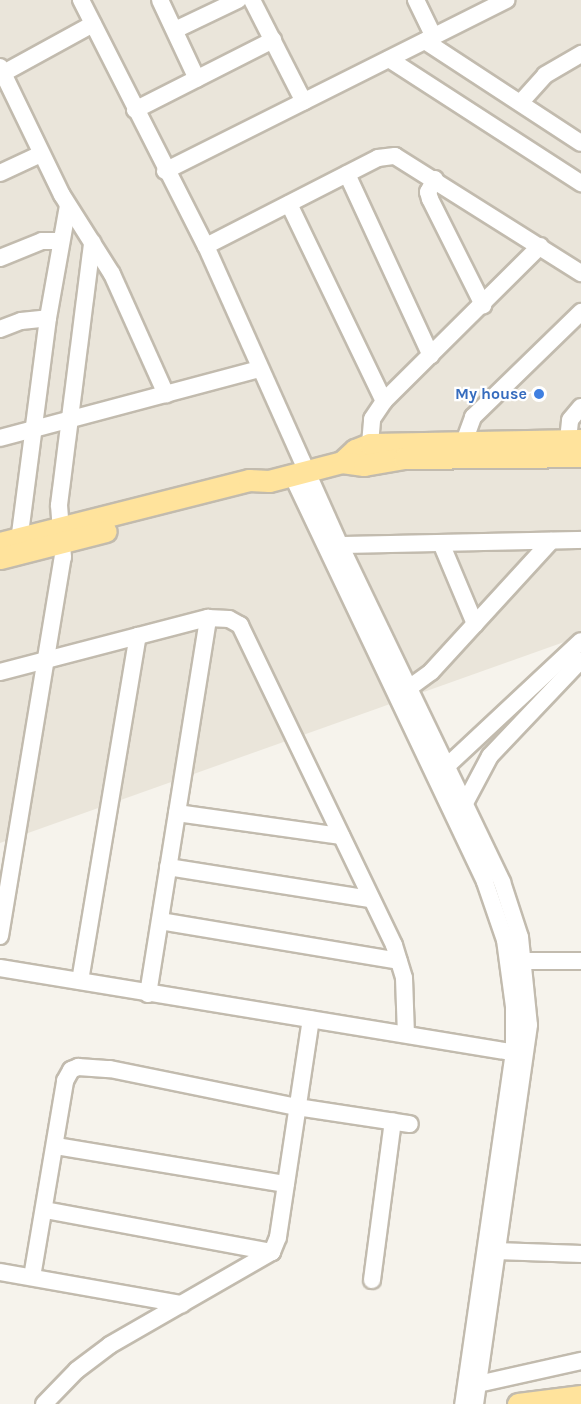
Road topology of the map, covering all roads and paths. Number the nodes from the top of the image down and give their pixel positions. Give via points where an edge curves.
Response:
1 (81, 0) edge
2 (160, 0) edge
3 (238, 0) edge
4 (252, 0) edge
5 (416, 0) edge
6 (507, 0) edge
7 (93, 24) junction
8 (175, 30) junction
9 (429, 39) junction
10 (273, 40) junction
11 (581, 54) edge
12 (389, 59) junction
13 (1, 72) edge
14 (197, 79) junction
15 (304, 102) junction
16 (521, 102) junction
17 (135, 110) junction
18 (581, 143) edge
19 (41, 154) junction
20 (165, 171) junction
21 (0, 173) edge
22 (347, 174) junction
23 (435, 179) junction
24 (581, 183) edge
25 (289, 204) junction
26 (68, 206) junction
27 (60, 241) junction
28 (92, 242) junction
29 (206, 246) junction
30 (540, 246) junction
31 (0, 258) edge
32 (581, 273) edge
33 (483, 304) junction
34 (581, 312) edge
35 (48, 318) junction
36 (0, 329) edge
37 (431, 356) junction
38 (260, 369) junction
39 (166, 394) junction
40 (384, 401) junction
41 (581, 407) edge
42 (69, 420) junction
43 (32, 430) junction
44 (0, 438) edge
45 (464, 442) junction
46 (370, 444) junction
47 (577, 446) edge
48 (342, 462) junction
49 (300, 473) junction
50 (62, 535) junction
51 (581, 540) edge
52 (550, 541) junction
53 (441, 543) junction
54 (340, 545) junction
55 (9, 548) edge
56 (208, 618) junction
57 (475, 624) junction
58 (138, 636) junction
59 (581, 641) edge
60 (581, 660) edge
61 (45, 661) junction
62 (0, 672) edge
63 (409, 688) junction
64 (447, 766) junction
65 (455, 782) junction
66 (440, 790) junction
67 (465, 803) junction
68 (177, 813) junction
69 (341, 836) junction
70 (168, 867) junction
71 (3, 892) edge
72 (371, 899) junction
73 (160, 921) junction
74 (0, 936) edge
75 (399, 960) junction
76 (523, 961) junction
77 (581, 961) edge
78 (0, 968) edge
79 (80, 981) junction
80 (148, 994) junction
81 (311, 1019) junction
82 (406, 1035) junction
83 (519, 1053) junction
84 (297, 1107) junction
85 (393, 1121) junction
86 (410, 1124) dead end
87 (56, 1146) junction
88 (286, 1184) junction
89 (45, 1210) junction
90 (497, 1251) junction
91 (272, 1252) junction
92 (581, 1254) edge
93 (0, 1272) edge
94 (32, 1277) junction
95 (372, 1280) dead end
96 (182, 1304) junction
97 (581, 1361) edge
98 (477, 1384) junction
99 (581, 1396) edge
100 (44, 1404) edge
101 (462, 1404) edge
102 (475, 1404) edge
103 (518, 1404) edge

1 - 7 street
2 - 8 street
3 - 8 street
4 - 10 street
5 - 9 street
6 - 9 street
7 - 13 street
7 - 17 street
8 - 14 street
9 - 12 street
9 - 16 street
10 - 14 street
10 - 15 street
11 - 16 street via 545,75
12 - 15 street
12 - 24 street
13 - 19 street
14 - 17 street
15 - 20 street
16 - 18 street
17 - 20 street
19 - 21 street
19 - 26 street
20 - 29 street
22 - 23 street via 378,158 395,156
22 - 25 street
22 - 37 street
23 - 30 street
23 - 33 street via 428,192 430,199
25 - 29 street
25 - 40 street
26 - 27 street
26 - 28 street
27 - 31 street via 42,241
27 - 35 street
28 - 39 street via 112,274
28 - 42 street
29 - 38 street
30 - 32 street
30 - 33 street
33 - 37 street
34 - 45 street via 473,417
35 - 36 street via 21,321
35 - 43 street
37 - 40 street
38 - 39 street
38 - 49 street
39 - 42 street
40 - 46 street via 372,419
41 - 47 street via 570,420
42 - 43 street
42 - 50 street via 59,505
43 - 44 street
43 - 55 street
45 - 46 main road
45 - 47 main road
46 - 48 main road via 354,450
47 - 48 main road via 364,465
48 - 49 main road
49 - 50 main road via 269,481 255,492
49 - 54 street
49 - 66 street
50 - 55 main road
50 - 61 street
51 - 52 street
52 - 53 street
52 - 57 street
53 - 54 street
53 - 57 street
54 - 63 street
56 - 58 street
56 - 68 street
56 - 69 street via 229,619 247,636
57 - 63 street via 431,672
58 - 61 street
58 - 79 street
59 - 64 street
60 - 67 street via 490,756
61 - 62 street
61 - 71 street
63 - 64 street
64 - 65 street
65 - 66 street
65 - 67 street
66 - 83 street via 485,882 505,940
67 - 76 street via 511,905
68 - 69 street
68 - 70 street
69 - 72 street
70 - 72 street
70 - 73 street
71 - 74 street
72 - 75 street
73 - 75 street
73 - 80 street
75 - 82 street via 404,978
76 - 77 street
76 - 83 street via 528,1025
78 - 79 street
79 - 80 street
80 - 81 street
81 - 82 street
81 - 84 street
82 - 83 street
83 - 90 street
83 - 101 street
84 - 85 street
84 - 87 street via 110,1069 78,1067 71,1070 65,1081
84 - 88 street
85 - 86 street
85 - 95 street
87 - 88 street
87 - 89 street
88 - 91 street
89 - 91 street
89 - 94 street
90 - 92 street
90 - 98 street
91 - 96 street
93 - 94 street
94 - 96 street
96 - 100 street via 91,1358
97 - 98 street
98 - 102 street
99 - 103 main road

